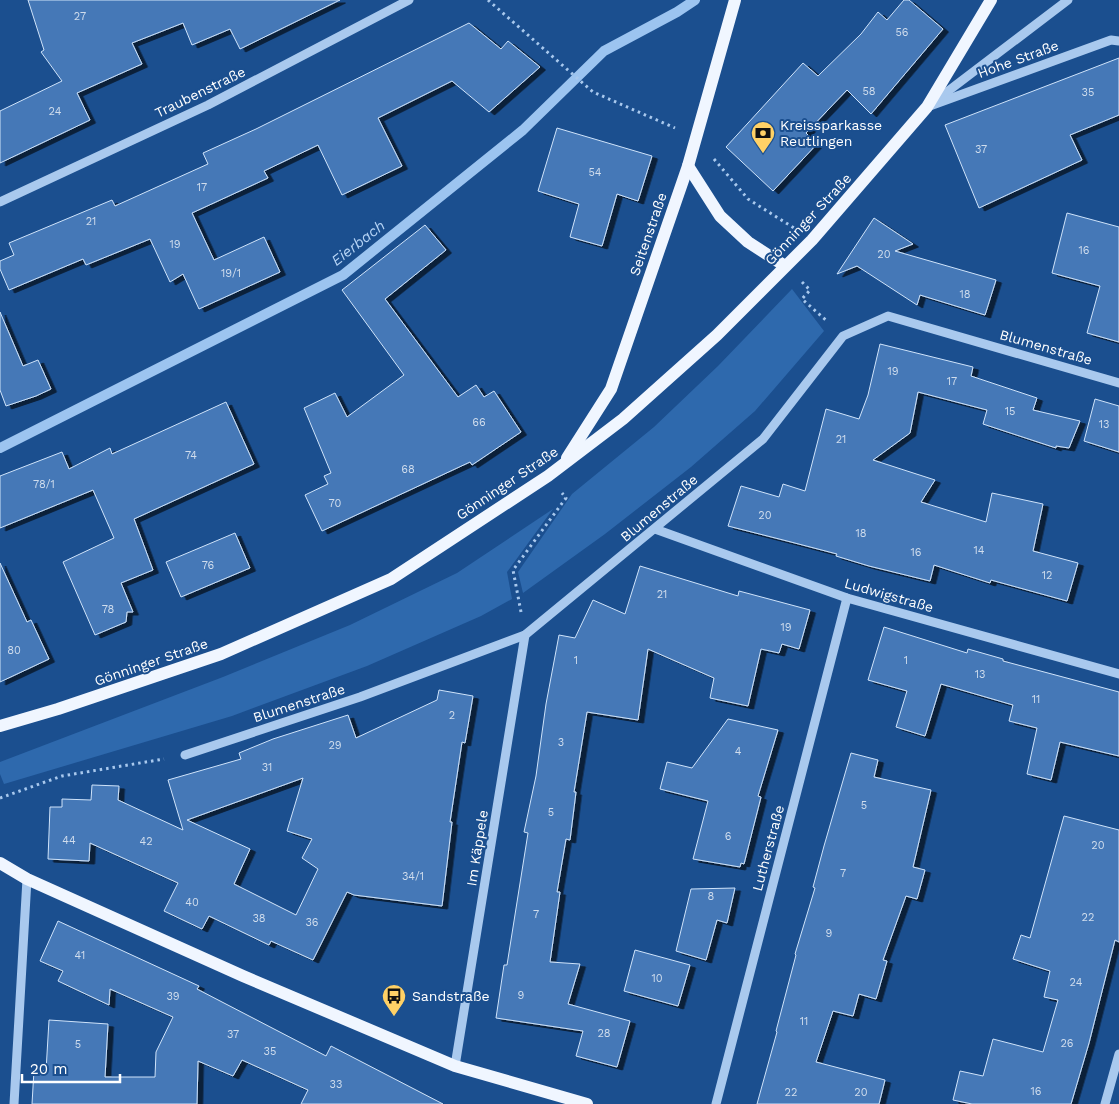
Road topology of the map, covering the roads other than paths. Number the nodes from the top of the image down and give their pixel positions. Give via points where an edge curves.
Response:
1 (409, 0) edge
2 (735, 0) edge
3 (991, 0) edge
4 (1068, 0) edge
5 (1119, 41) edge
6 (927, 107) junction
7 (688, 166) junction
8 (0, 202) edge
9 (785, 266) junction
10 (1119, 382) edge
11 (561, 466) junction
12 (655, 529) junction
13 (847, 598) junction
14 (525, 635) junction
15 (1119, 674) edge
16 (0, 726) edge
17 (185, 755) road end
18 (0, 863) edge
19 (28, 879) junction
20 (1119, 1054) edge
21 (455, 1066) junction
22 (14, 1104) edge
23 (587, 1104) edge
24 (716, 1104) edge
25 (1105, 1104) edge

1 - 8 street, Traubenstraße via 208,105
2 - 7 main road, Seitenstraße
3 - 6 main road, Gönninger Straße
4 - 6 street, Gönninger Straße
5 - 6 street, Hohe Straße via 1110,40
6 - 9 main road, Gönninger Straße via 812,240
7 - 9 main road via 720,216 748,242
7 - 11 main road, Seitenstraße via 611,389
9 - 11 main road, Gönninger Straße via 717,335 623,419
10 - 12 street, Blumenstraße via 888,316 843,336 764,439
11 - 16 main road, Gönninger Straße via 391,578 221,654
12 - 13 street, Ludwigstraße
12 - 14 street, Blumenstraße
13 - 15 street, Ludwigstraße
13 - 24 street, Lutherstraße
14 - 17 street, Blumenstraße via 360,697
14 - 21 street, Im Käppele
18 - 19 main road
19 - 21 main road via 242,976
19 - 22 street
20 - 25 street
21 - 23 main road

